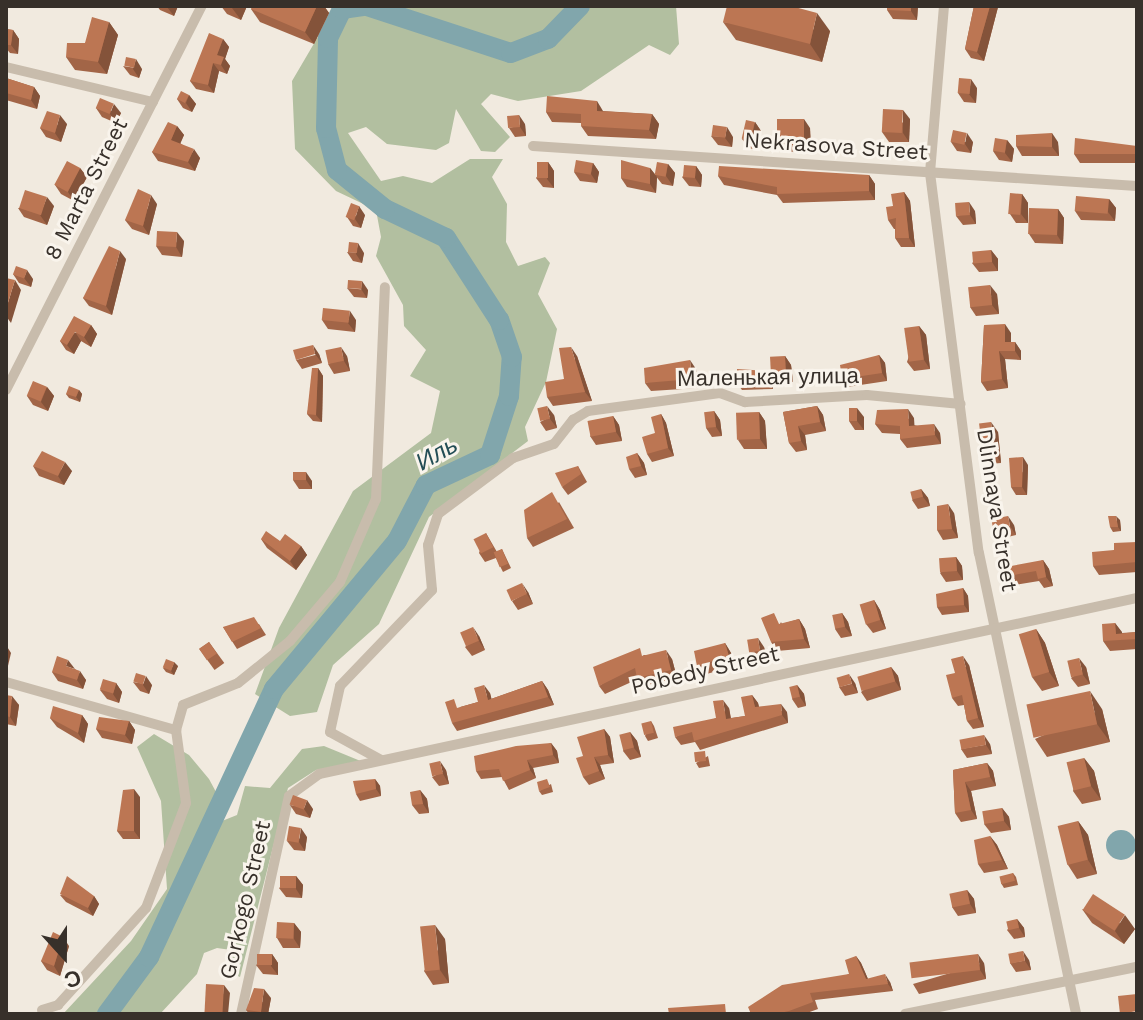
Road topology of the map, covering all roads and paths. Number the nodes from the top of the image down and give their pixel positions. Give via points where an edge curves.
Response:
1 (202, 6) edge
2 (944, 6) edge
3 (6, 67) edge
4 (153, 102) junction
5 (533, 146) dead end
6 (930, 173) junction
7 (1137, 186) edge
8 (385, 287) dead end
9 (6, 390) edge
10 (961, 404) junction
11 (1137, 598) edge
12 (997, 625) junction
13 (6, 682) edge
14 (176, 730) junction
15 (381, 760) junction
16 (289, 796) joint
17 (1137, 967) edge
18 (1070, 982) junction
19 (42, 1010) dead end
20 (241, 1014) edge
21 (905, 1014) edge
22 (1076, 1014) edge

1 - 4 street, 8 Marta Street
2 - 6 street, Dlinnaya Street
3 - 4 street
4 - 9 street, 8 Marta Street
5 - 6 street, Nekrasova Street
6 - 7 street, Nekrasova Street
6 - 10 street, Dlinnaya Street
8 - 14 street via 376,499 340,582 290,641 238,683 183,705
10 - 12 street, Dlinnaya Street via 979,553
10 - 15 street, Маленькая улица via 867,395 745,402 720,393 588,411 554,444 513,458 438,514 428,545 432,590 340,686 330,732
11 - 12 street, Pobedy Street
12 - 15 street, Pobedy Street
12 - 18 street, Dlinnaya Street
13 - 14 street
14 - 19 street via 186,803 146,908 58,1005
15 - 16 street, Pobedy Street via 319,774
16 - 20 street, Gorkogo Street
17 - 18 street
18 - 21 street
18 - 22 street, Dlinnaya Street

